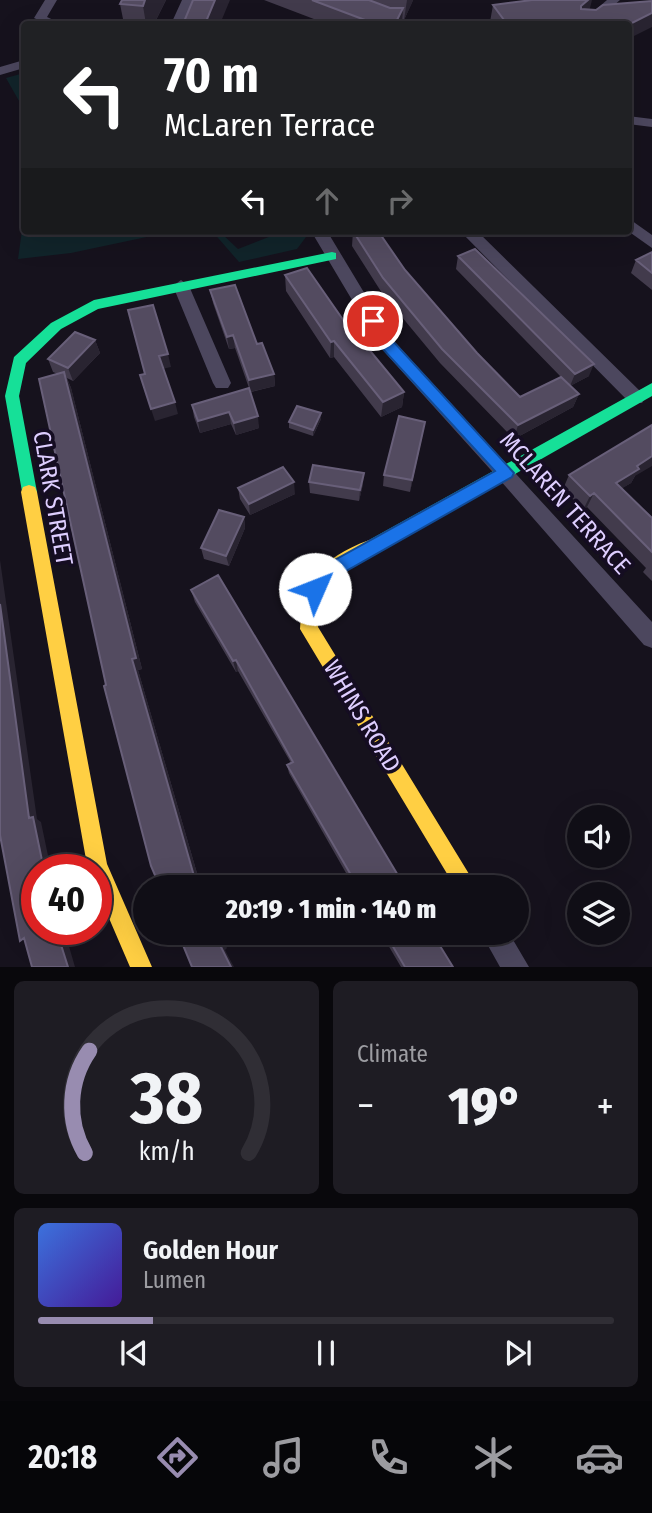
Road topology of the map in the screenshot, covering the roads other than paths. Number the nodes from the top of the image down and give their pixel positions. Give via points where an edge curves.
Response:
1 (51, 0) edge
2 (188, 0) edge
3 (614, 0) edge
4 (48, 21) edge
5 (178, 21) edge
6 (589, 21) edge
7 (21, 65) edge
8 (0, 71) edge
9 (632, 120) edge
10 (652, 123) edge
11 (632, 226) edge
12 (321, 235) edge
13 (472, 235) edge
14 (652, 243) edge
15 (332, 256) junction
16 (181, 286) junction
17 (222, 383) dead end
18 (652, 389) edge
19 (636, 398) junction
20 (506, 473) junction
21 (652, 638) edge
22 (460, 875) edge
23 (501, 945) edge
24 (141, 967) edge
25 (515, 967) edge

1 - 4 street via 40,18
2 - 5 street
3 - 6 street
7 - 8 street
9 - 10 street
11 - 14 street
12 - 15 street, MCLAREN TERRACE
13 - 19 street
15 - 16 street, CLARK STREET
15 - 20 street, MCLAREN TERRACE via 386,343
16 - 17 street
16 - 24 street, CLARK STREET via 94,305 56,326 19,361 12,396 97,865
18 - 19 street, WHINS ROAD
19 - 20 street, WHINS ROAD
20 - 21 street, MCLAREN TERRACE
20 - 22 street, WHINS ROAD via 321,576 309,602 309,629
23 - 25 street

